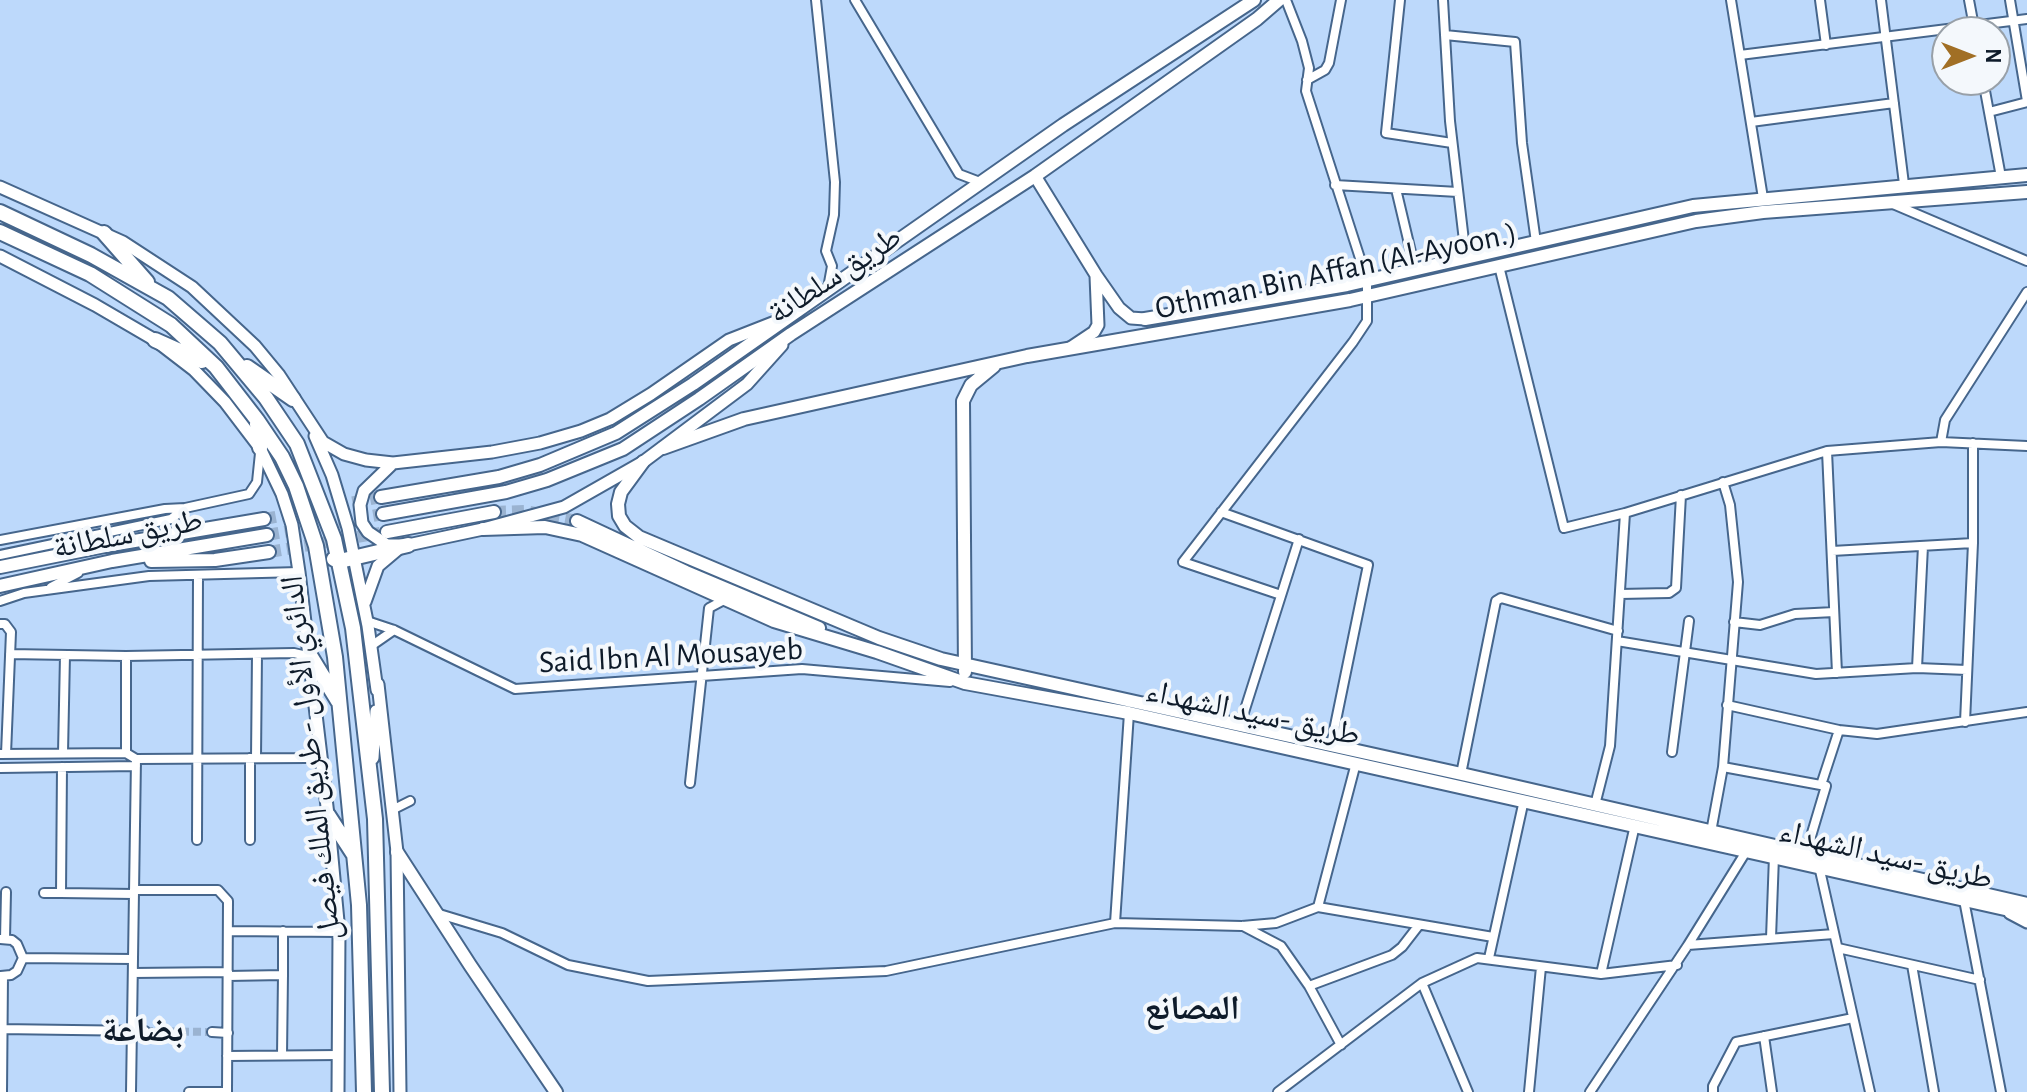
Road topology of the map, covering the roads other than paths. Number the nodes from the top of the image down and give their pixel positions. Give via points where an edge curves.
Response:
1 (816, 0) edge
2 (855, 0) edge
3 (1279, 0) edge
4 (1286, 0) edge
5 (1341, 0) edge
6 (1400, 0) edge
7 (1443, 0) edge
8 (1731, 0) edge
9 (1820, 0) edge
10 (1881, 0) edge
11 (2010, 0) edge
12 (1251, 1) edge
13 (2027, 19) edge
14 (2014, 21) junction
15 (2011, 22) edge
16 (1931, 33) edge
17 (1445, 35) junction
18 (1885, 38) junction
19 (1826, 45) junction
20 (1740, 55) junction
21 (1307, 80) junction
22 (1986, 96) edge
23 (2027, 102) edge
24 (1894, 103) junction
25 (1989, 112) junction
26 (1751, 122) junction
27 (1452, 143) junction
28 (2027, 175) edge
29 (1035, 176) junction
30 (2001, 177) junction
31 (980, 182) junction
32 (1904, 184) junction
33 (1335, 185) junction
34 (0, 187) edge
35 (1396, 189) junction
36 (1458, 192) junction
37 (2027, 192) edge
38 (1763, 198) junction
39 (1889, 203) junction
40 (0, 212) edge
41 (0, 232) edge
42 (104, 233) junction
43 (1536, 242) junction
44 (0, 256) edge
45 (1466, 258) junction
46 (2027, 261) edge
47 (1499, 266) junction
48 (1415, 269) junction
49 (1096, 275) junction
50 (1367, 280) junction
51 (828, 288) junction
52 (156, 291) junction
53 (2027, 292) edge
54 (1368, 295) junction
55 (785, 318) junction
56 (1145, 319) joint
57 (791, 334) junction
58 (155, 340) junction
59 (1066, 351) junction
60 (229, 354) junction
61 (997, 363) junction
62 (216, 367) junction
63 (293, 399) junction
64 (257, 420) junction
65 (309, 423) junction
66 (1941, 442) junction
67 (1973, 443) junction
68 (2027, 446) edge
69 (260, 448) junction
70 (663, 448) junction
71 (1827, 451) junction
72 (643, 462) junction
73 (393, 463) junction
74 (1723, 482) junction
75 (1681, 495) junction
76 (381, 497) tunnel mouth
77 (185, 508) junction
78 (494, 512) tunnel mouth
79 (1221, 512) junction
80 (1625, 513) junction
81 (383, 514) tunnel mouth
82 (264, 519) tunnel mouth
83 (577, 521) tunnel mouth
84 (483, 529) junction
85 (387, 532) tunnel mouth
86 (267, 535) tunnel mouth
87 (1299, 539) junction
88 (0, 540) edge
89 (1973, 543) junction
90 (408, 545) junction
91 (316, 546) junction
92 (1923, 546) junction
93 (1832, 551) junction
94 (269, 552) tunnel mouth
95 (0, 555) edge
96 (347, 559) junction
97 (112, 561) junction
98 (92, 565) junction
99 (0, 567) edge
100 (299, 572) junction
101 (198, 575) junction
102 (0, 586) edge
103 (43, 591) junction
104 (1620, 594) junction
105 (1281, 595) junction
106 (0, 598) edge
107 (724, 600) junction
108 (364, 606) junction
109 (1834, 612) junction
110 (367, 621) junction
111 (1689, 621) dead end
112 (1734, 622) junction
113 (0, 624) edge
114 (394, 630) junction
115 (1618, 631) junction
116 (1617, 641) junction
117 (371, 646) junction
118 (877, 652) junction
119 (1687, 652) junction
120 (10, 654) junction
121 (257, 654) junction
122 (65, 655) junction
123 (197, 655) junction
124 (126, 656) junction
125 (311, 657) junction
126 (1730, 660) junction
127 (965, 664) junction
128 (1917, 668) junction
129 (1967, 670) junction
130 (1837, 673) junction
131 (703, 676) junction
132 (965, 683) junction
133 (378, 684) junction
134 (340, 704) junction
135 (1727, 705) junction
136 (2027, 712) edge
137 (1129, 713) junction
138 (1965, 722) junction
139 (1240, 725) junction
140 (1839, 730) junction
141 (1331, 745) junction
142 (320, 749) junction
143 (1672, 752) dead end
144 (63, 753) junction
145 (126, 753) junction
146 (3, 754) edge
147 (196, 758) junction
148 (253, 758) junction
149 (136, 762) junction
150 (1356, 763) junction
151 (62, 767) junction
152 (1723, 767) junction
153 (0, 768) edge
154 (1461, 774) junction
155 (690, 783) dead end
156 (372, 784) junction
157 (1821, 785) junction
158 (348, 793) junction
159 (1524, 800) junction
160 (410, 801) dead end
161 (1595, 805) junction
162 (392, 810) junction
163 (328, 815) junction
164 (1635, 825) junction
165 (1711, 832) junction
166 (197, 840) dead end
167 (250, 840) dead end
168 (1747, 850) junction
169 (397, 852) junction
170 (1806, 853) junction
171 (1774, 856) junction
172 (355, 857) junction
173 (1819, 866) junction
174 (6, 892) dead end
175 (134, 892) junction
176 (44, 893) dead end
177 (61, 893) junction
178 (1964, 900) junction
179 (2027, 901) edge
180 (2000, 903) junction
181 (1318, 907) junction
182 (3, 912) edge
183 (436, 913) junction
184 (2027, 914) edge
185 (2027, 922) edge
186 (1115, 923) junction
187 (1419, 925) junction
188 (1242, 926) junction
189 (229, 931) junction
190 (283, 931) junction
191 (339, 932) junction
192 (1834, 934) junction
193 (1493, 937) junction
194 (1771, 938) junction
195 (3, 939) edge
196 (1688, 945) junction
197 (1838, 948) junction
198 (23, 958) junction
199 (1489, 958) junction
200 (133, 959) junction
201 (1677, 965) junction
202 (1912, 965) junction
203 (1541, 967) junction
204 (133, 973) junction
205 (228, 974) junction
206 (1601, 974) junction
207 (283, 975) junction
208 (2, 976) edge
209 (1980, 980) junction
210 (1422, 983) junction
211 (1309, 986) junction
212 (516, 1013) dead end
213 (502, 1014) junction
214 (1853, 1018) junction
215 (1, 1029) edge
216 (132, 1030) junction
217 (145, 1031) tunnel mouth
218 (212, 1032) tunnel mouth
219 (228, 1033) junction
220 (1764, 1036) junction
221 (1341, 1045) junction
222 (282, 1055) junction
223 (339, 1055) junction
224 (227, 1056) junction
225 (2, 1092) edge
226 (131, 1092) edge
227 (189, 1092) edge
228 (227, 1092) edge
229 (338, 1092) edge
230 (364, 1092) edge
231 (382, 1092) edge
232 (400, 1092) edge
233 (556, 1092) edge
234 (1278, 1092) edge
235 (1468, 1092) edge
236 (1529, 1092) edge
237 (1590, 1092) edge
238 (1713, 1092) edge
239 (1772, 1092) edge
240 (1870, 1092) edge
241 (1934, 1092) edge
242 (2001, 1092) edge

1 - 51 street via 835,182 826,251 832,266
2 - 31 street via 959,174
3 - 29 main road, طريق سلطانة
4 - 21 street via 1302,41
5 - 21 street via 1329,63
6 - 27 street via 1386,133
7 - 17 street
8 - 20 street
9 - 19 street
10 - 18 street
11 - 14 street
12 - 31 main road, طريق سلطانة
13 - 14 street
14 - 15 street
14 - 23 street
16 - 18 street
17 - 27 street
17 - 43 street via 1515,42
18 - 19 street
18 - 24 street
19 - 20 street
20 - 26 street
21 - 33 street
22 - 25 street
23 - 25 street
24 - 26 street
24 - 32 street
25 - 30 street
26 - 38 street
27 - 36 street
28 - 30 main road, Othman Bin Affan (Al-Ayoon.)
29 - 49 main road
29 - 57 main road, طريق سلطانة
30 - 32 main road, Othman Bin Affan (Al-Ayoon.)
31 - 51 main road, طريق سلطانة
32 - 38 main road, Othman Bin Affan (Al-Ayoon.)
33 - 35 street
33 - 50 street
34 - 42 main road
35 - 36 street
35 - 48 street
36 - 45 street
37 - 39 main road, Othman Bin Affan (Al-Ayoon.)
38 - 43 main road, Othman Bin Affan (Al-Ayoon.) via 1693,206
39 - 46 street
39 - 47 main road, Othman Bin Affan (Al-Ayoon.) via 1696,221
40 - 52 highway, الدائري الأول - طريق الملك فيصل
41 - 62 highway, الدائري الأول - طريق الملك فيصل via 90,274 171,325
42 - 52 highway
42 - 63 main road via 192,287 255,346
43 - 45 main road, Othman Bin Affan (Al-Ayoon.)
44 - 58 main road
45 - 48 main road, Othman Bin Affan (Al-Ayoon.)
47 - 54 main road, Othman Bin Affan (Al-Ayoon.)
47 - 80 street via 1564,528
48 - 50 main road, Othman Bin Affan (Al-Ayoon.)
49 - 56 main road via 1119,308 1131,318
49 - 59 main road via 1098,325
50 - 54 street
50 - 56 main road, Othman Bin Affan (Al-Ayoon.)
51 - 55 main road, طريق سلطانة
52 - 60 highway, الدائري الأول - طريق الملك فيصل
53 - 66 street via 1945,420
54 - 59 main road, Othman Bin Affan (Al-Ayoon.)
54 - 79 street via 1367,321 1353,342
55 - 73 main road via 729,340 651,394 581,431 492,452
55 - 76 main road, طريق سلطانة via 647,415 577,451 499,477
57 - 70 main road via 747,384
57 - 81 main road, طريق سلطانة via 623,449 506,492
58 - 62 highway
58 - 69 main road via 194,370
59 - 61 main road, Othman Bin Affan (Al-Ayoon.)
60 - 63 highway
60 - 96 highway, الدائري الأول - طريق الملك فيصل via 297,444
61 - 70 main road, Othman Bin Affan (Al-Ayoon.) via 744,419
61 - 127 main road via 971,385 963,401
62 - 64 highway, الدائري الأول - طريق الملك فيصل
63 - 65 main road
64 - 69 highway
64 - 91 highway, الدائري الأول - طريق الملك فيصل via 296,486
65 - 73 main road via 323,442 344,454
65 - 96 main road via 332,475
66 - 67 street
66 - 71 street
67 - 68 street
67 - 89 street
69 - 77 street via 257,482 249,494
69 - 100 main road via 292,525
70 - 72 main road
71 - 74 street
71 - 93 street
72 - 84 main road via 564,507
72 - 127 main road, طريق -سيد الشهداء via 618,504 625,526 639,537 879,638
73 - 90 main road via 364,491 362,523 387,545
74 - 75 street
74 - 112 street via 1738,582
75 - 80 street
75 - 104 street via 1674,591
77 - 88 street
77 - 95 street via 171,519
78 - 85 main road
79 - 87 street
79 - 105 street via 1183,562
80 - 104 street
82 - 99 main road, طريق سلطانة
83 - 118 main road
84 - 90 main road
84 - 107 main road, طريق -سيد الشهداء via 545,527 582,535
86 - 97 main road, طريق سلطانة
87 - 105 street
87 - 141 street via 1368,565
89 - 92 street
89 - 129 street
90 - 96 highway
90 - 108 main road via 378,566
91 - 96 highway via 328,558
91 - 134 highway, الدائري الأول - طريق الملك فيصل
92 - 93 street
92 - 128 street
93 - 109 street
94 - 97 main road via 215,560
96 - 108 main road
96 - 156 highway, الدائري الأول - طريق الملك فيصل
97 - 98 main road, طريق سلطانة
98 - 102 main road, طريق سلطانة
98 - 103 street
100 - 101 street
100 - 125 main road
101 - 103 street via 149,576
101 - 123 street
103 - 106 street
104 - 115 street
105 - 139 street
107 - 118 main road, طريق -سيد الشهداء
107 - 131 street via 709,608
108 - 110 main road
109 - 112 street via 1795,614 1760,625
109 - 130 street
110 - 114 street, Said Ibn Al Mousayeb
110 - 117 main road
111 - 119 street
112 - 126 street
113 - 120 street via 11,632
114 - 117 street
114 - 131 street, Said Ibn Al Mousayeb via 515,689
115 - 116 street
115 - 154 street via 1501,598 1496,601
116 - 119 street
116 - 161 street via 1610,746
117 - 133 main road
118 - 132 main road, طريق -سيد الشهداء
119 - 126 street
119 - 143 street
120 - 122 street
120 - 146 street
121 - 123 street
121 - 125 street
121 - 148 street
122 - 124 street
122 - 144 street
123 - 124 street
123 - 147 street
124 - 145 street
125 - 134 highway
125 - 142 main road
126 - 130 street
126 - 135 street
127 - 132 main road
127 - 139 main road, طريق -سيد الشهداء
128 - 129 street
128 - 130 street
129 - 138 street
131 - 132 street, Said Ibn Al Mousayeb via 802,669
131 - 155 street
132 - 137 main road, طريق -سيد الشهداء
133 - 156 main road
133 - 162 main road
134 - 158 highway, الدائري الأول - طريق الملك فيصل
135 - 140 street
135 - 152 street
136 - 138 street
137 - 150 main road, طريق -سيد الشهداء
137 - 186 street
138 - 140 street via 1877,734
139 - 141 main road, طريق -سيد الشهداء
140 - 157 street
141 - 154 main road, طريق -سيد الشهداء
142 - 148 street via 307,758
142 - 163 main road
144 - 145 street
144 - 146 street
145 - 149 street
147 - 148 street
147 - 149 street
147 - 166 street
148 - 167 street
149 - 151 street
149 - 175 street
150 - 159 main road, طريق -سيد الشهداء
150 - 181 street
151 - 153 street
151 - 177 street
152 - 157 street
152 - 165 street
154 - 161 main road, طريق -سيد الشهداء
156 - 158 highway
156 - 231 highway, الدائري الأول - طريق الملك فيصل
157 - 170 street via 1826,786
158 - 172 highway, الدائري الأول - طريق الملك فيصل
159 - 164 main road, طريق -سيد الشهداء
159 - 193 street
160 - 162 street
161 - 165 main road, طريق -سيد الشهداء
162 - 169 main road
163 - 172 highway
163 - 191 main road
164 - 168 main road, طريق -سيد الشهداء
164 - 206 street
165 - 170 main road, طريق -سيد الشهداء
168 - 171 main road, طريق -سيد الشهداء
168 - 196 street
169 - 183 main road
169 - 232 main road
170 - 180 main road, طريق -سيد الشهداء
171 - 173 main road, طريق -سيد الشهداء
171 - 194 street
172 - 230 highway, الدائري الأول - طريق الملك فيصل
173 - 178 main road, طريق -سيد الشهداء
173 - 192 street
174 - 182 street
175 - 177 street
175 - 189 street via 218,890 228,901
175 - 200 street
176 - 177 street
178 - 180 main road, طريق -سيد الشهداء
178 - 209 street
179 - 180 main road, طريق -سيد الشهداء
180 - 184 main road, طريق -سيد الشهداء
180 - 185 main road
181 - 187 street
181 - 188 street via 1276,923
182 - 195 street
183 - 186 street via 502,933 568,965 648,981 886,971
183 - 213 main road
186 - 188 street
187 - 193 street
187 - 211 street via 1392,955
188 - 211 street via 1281,946
189 - 190 street
189 - 205 street
190 - 191 street
190 - 207 street
191 - 223 main road
192 - 194 street
192 - 197 street
193 - 199 street
194 - 196 street
195 - 198 street via 17,944
196 - 201 street
197 - 202 street
197 - 214 street
198 - 200 street
198 - 208 street via 17,971
199 - 203 street
199 - 210 street via 1477,958
200 - 204 street
201 - 206 street
201 - 237 street
202 - 209 street
202 - 241 street
203 - 206 street
203 - 236 street
204 - 205 street
204 - 216 street
205 - 207 street
205 - 219 street
207 - 222 street
208 - 215 street
209 - 242 street
210 - 221 street
210 - 235 street
211 - 221 street
212 - 213 street
213 - 233 main road
214 - 220 street
214 - 240 street
215 - 216 street
215 - 225 street
216 - 217 street
216 - 226 street
218 - 219 street
219 - 224 street
220 - 238 street via 1736,1042
220 - 239 street
221 - 234 street
222 - 223 street
222 - 224 street
223 - 229 main road
224 - 228 street
227 - 228 street

